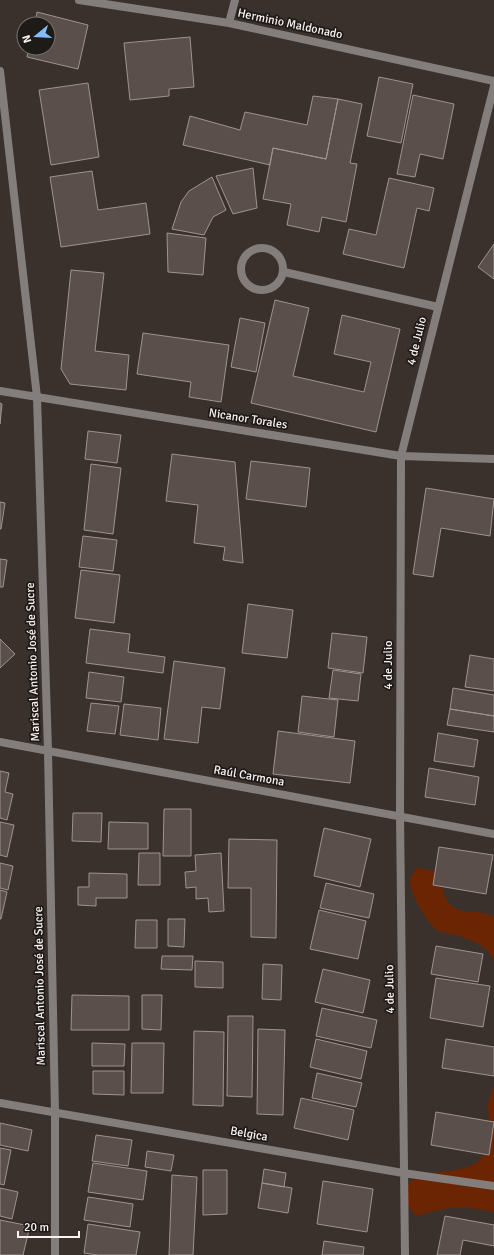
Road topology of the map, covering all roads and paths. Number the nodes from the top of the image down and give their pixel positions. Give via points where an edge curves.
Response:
1 (79, 0) edge
2 (235, 0) edge
3 (230, 24) junction
4 (0, 71) edge
5 (494, 81) edge
6 (494, 86) edge
7 (284, 272) junction
8 (438, 307) junction
9 (0, 391) edge
10 (37, 397) junction
11 (401, 456) junction
12 (494, 459) edge
13 (0, 742) edge
14 (48, 751) junction
15 (400, 815) junction
16 (494, 834) edge
17 (0, 1103) edge
18 (55, 1113) junction
19 (403, 1173) junction
20 (494, 1186) edge
21 (55, 1255) edge
22 (405, 1255) edge

1 - 3 street, Herminio Maldonado
2 - 3 street
3 - 5 street, Herminio Maldonado
4 - 10 street, Mariscal Antonio José de Sucre
6 - 8 street, 4 de Julio
7 - 7 street via 273,288 264,291 246,284 241,266 244,256 251,250 260,247 270,248 283,262
7 - 8 street
8 - 11 street, 4 de Julio
9 - 10 street, Nicanor Torales
10 - 11 street, Nicanor Torales
10 - 14 street, Mariscal Antonio José de Sucre
11 - 12 street, Nicanor Torales
11 - 15 street, 4 de Julio
13 - 14 street, Raúl Carmona
14 - 15 street, Raúl Carmona
14 - 18 street, Mariscal Antonio José de Sucre
15 - 16 street, Raúl Carmona
15 - 19 street, 4 de Julio
17 - 18 street, Belgica
18 - 19 street, Belgica
18 - 21 street, Mariscal Antonio José de Sucre
19 - 20 street, Belgica
19 - 22 street, 4 de Julio

